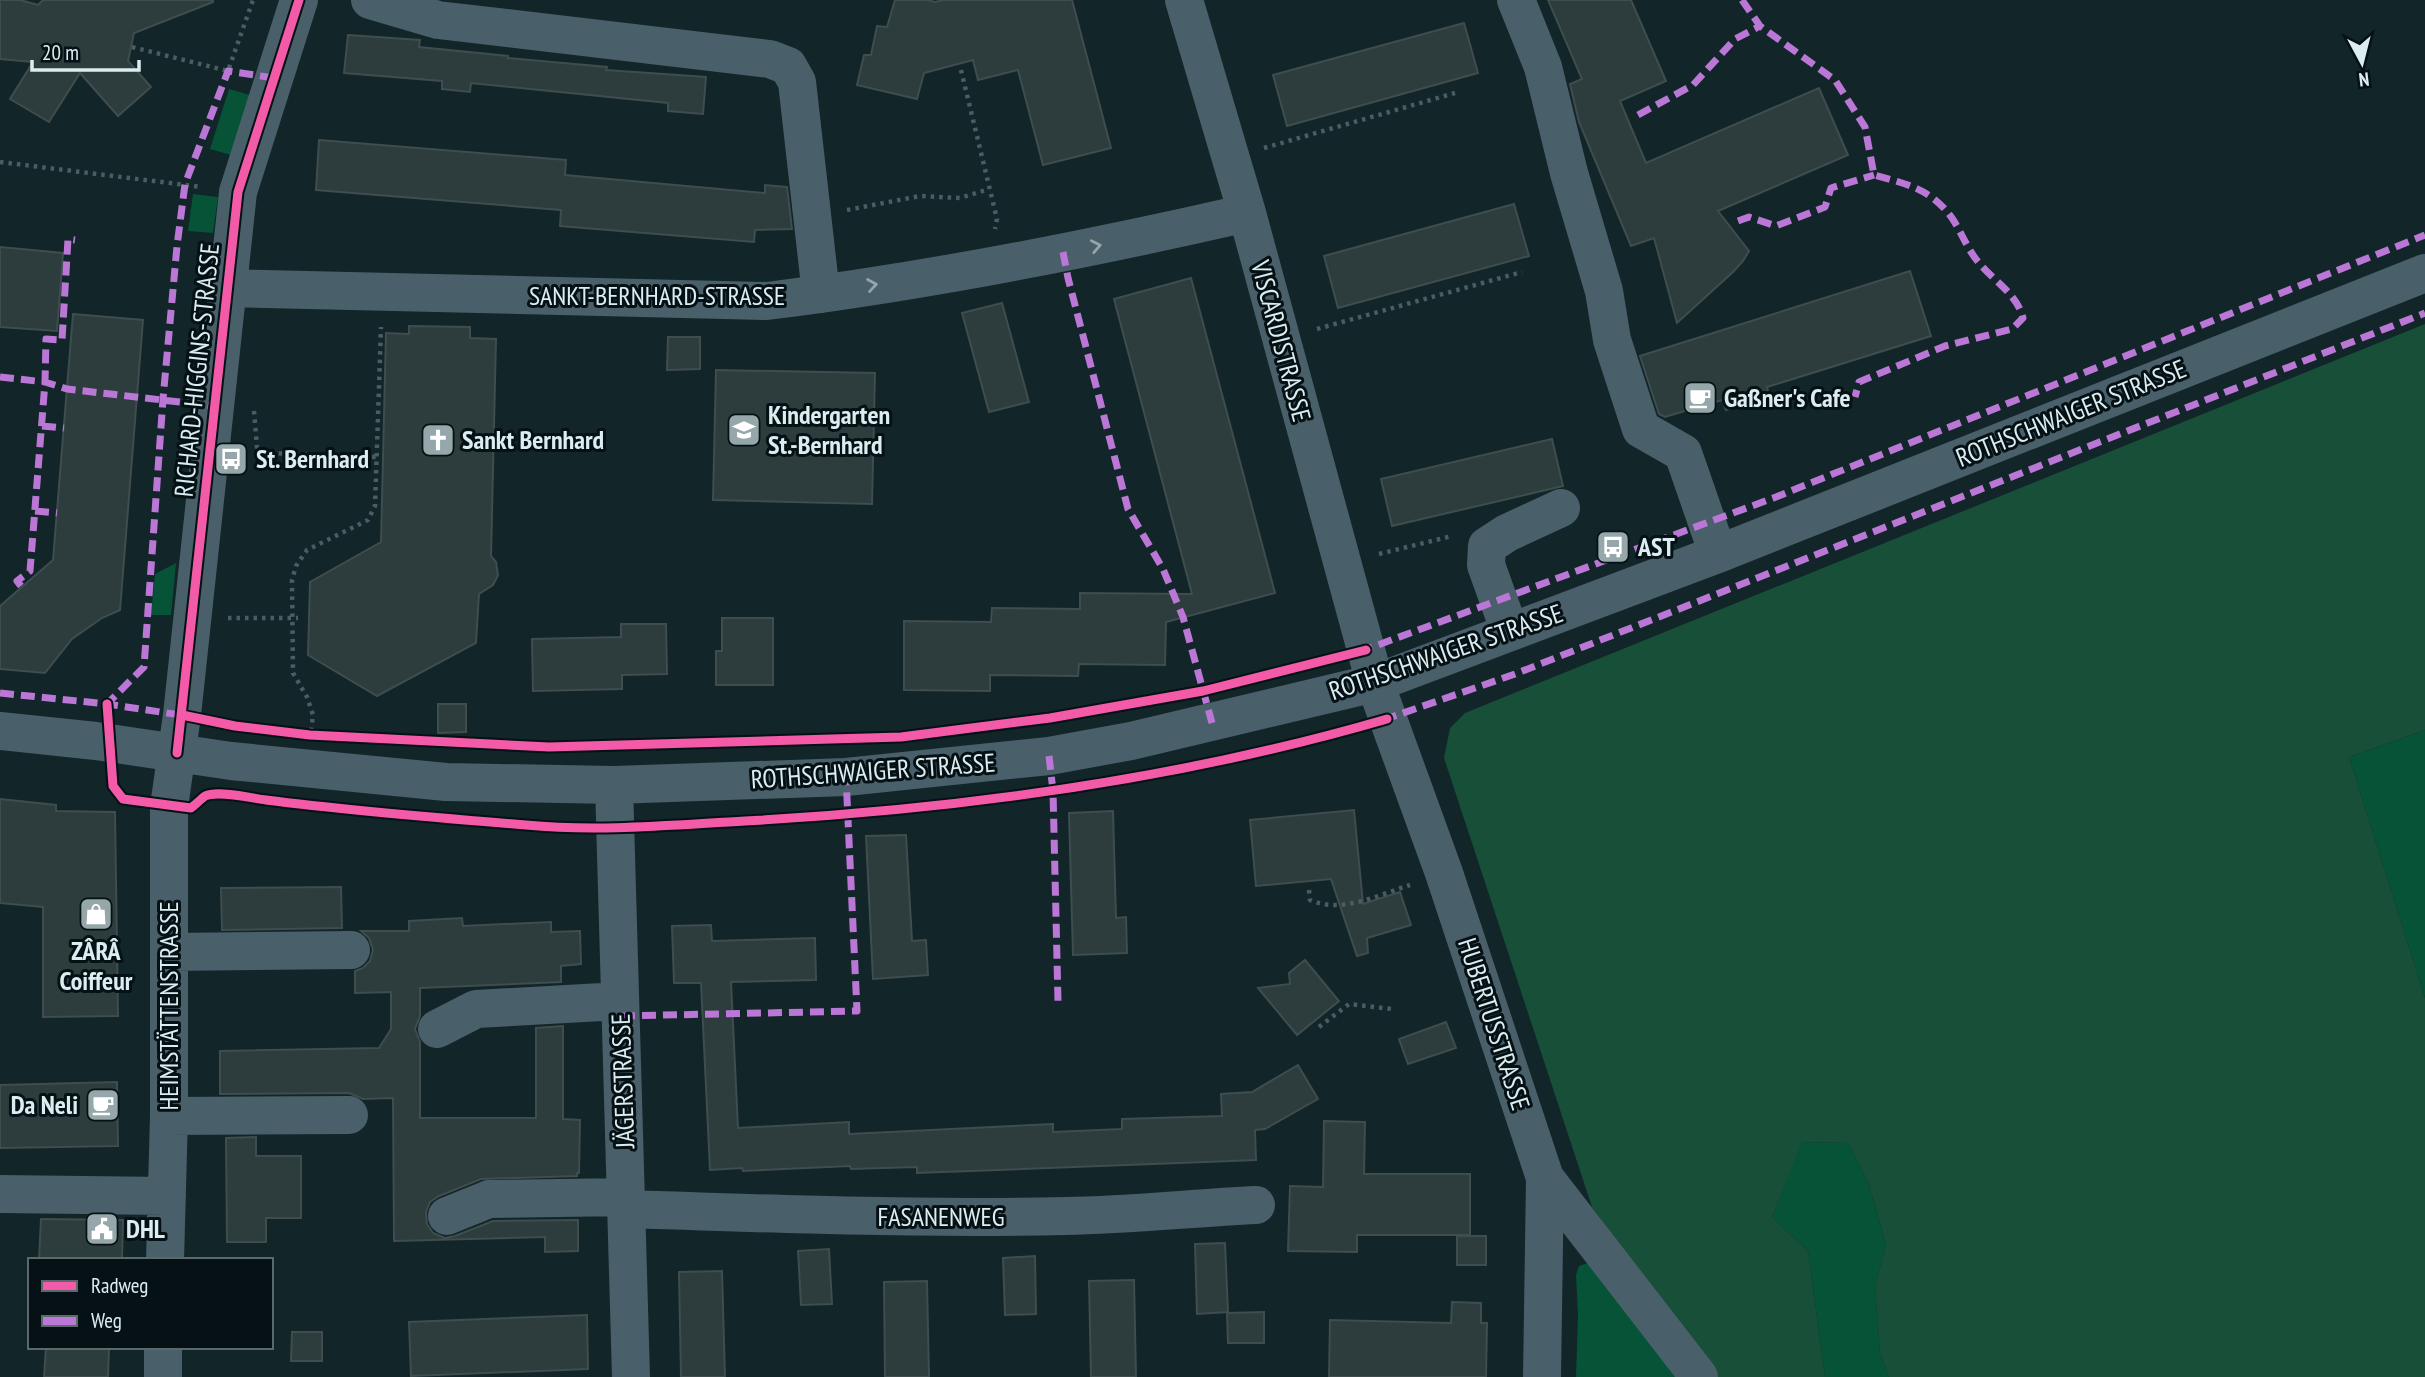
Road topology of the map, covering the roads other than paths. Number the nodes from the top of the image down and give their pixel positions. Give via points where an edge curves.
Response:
1 (299, 0) edge
2 (370, 0) edge
3 (1184, 0) edge
4 (1516, 0) edge
5 (1247, 213) junction
6 (2425, 273) edge
7 (227, 288) junction
8 (821, 294) junction
9 (1561, 508) dead end
10 (1718, 554) junction
11 (1510, 632) junction
12 (1375, 683) junction
13 (0, 731) edge
14 (177, 754) junction
15 (614, 785) junction
16 (351, 950) dead end
17 (170, 952) junction
18 (620, 1001) junction
19 (437, 1029) dead end
20 (349, 1115) dead end
21 (169, 1116) junction
22 (1545, 1178) junction
23 (0, 1194) edge
24 (167, 1196) junction
25 (626, 1203) junction
26 (1256, 1205) dead end
27 (447, 1216) dead end
28 (165, 1258) edge
29 (163, 1349) edge
30 (163, 1377) edge
31 (631, 1377) edge
32 (1542, 1377) edge
33 (1699, 1377) edge

1 - 7 street, RICHARD-HIGGINS-STRASSE via 238,192
2 - 8 street via 438,20 770,59 788,66 797,82
3 - 5 street, VISCARDISTRASSE
4 - 10 street via 1544,67 1604,291 1612,340 1641,429 1696,449
8 -> 5 street, SANKT-BERNHARD-STRASSE via 1063,252
5 - 12 street, VISCARDISTRASSE
6 - 10 street, ROTHSCHWAIGER STRASSE
7 - 8 street, SANKT-BERNHARD-STRASSE via 755,301
7 - 14 street, RICHARD-HIGGINS-STRASSE
9 - 11 street via 1487,546 1486,565
10 - 11 street, ROTHSCHWAIGER STRASSE
11 - 12 street, ROTHSCHWAIGER STRASSE
12 - 15 street, ROTHSCHWAIGER STRASSE via 1049,756 846,778
12 - 22 street, HUBERTUSSTRASSE via 1444,873
13 - 14 street, ROTHSCHWAIGER STRASSE
14 - 15 street, ROTHSCHWAIGER STRASSE via 446,782
14 - 17 street, HEIMSTÄTTENSTRASSE via 168,835
15 - 18 street, JÄGERSTRASSE
16 - 17 street
17 - 21 street, HEIMSTÄTTENSTRASSE
18 - 19 street via 476,1009
18 - 25 street, JÄGERSTRASSE
20 - 21 street
21 - 24 street, HEIMSTÄTTENSTRASSE
22 - 32 street, HUBERTUSSTRASSE
22 - 33 street
23 - 24 street
24 - 28 street, HEIMSTÄTTENSTRASSE
25 - 26 street, FASANENWEG via 959,1218
25 - 27 street, FASANENWEG via 489,1199
25 - 31 street, JÄGERSTRASSE
29 - 30 street

